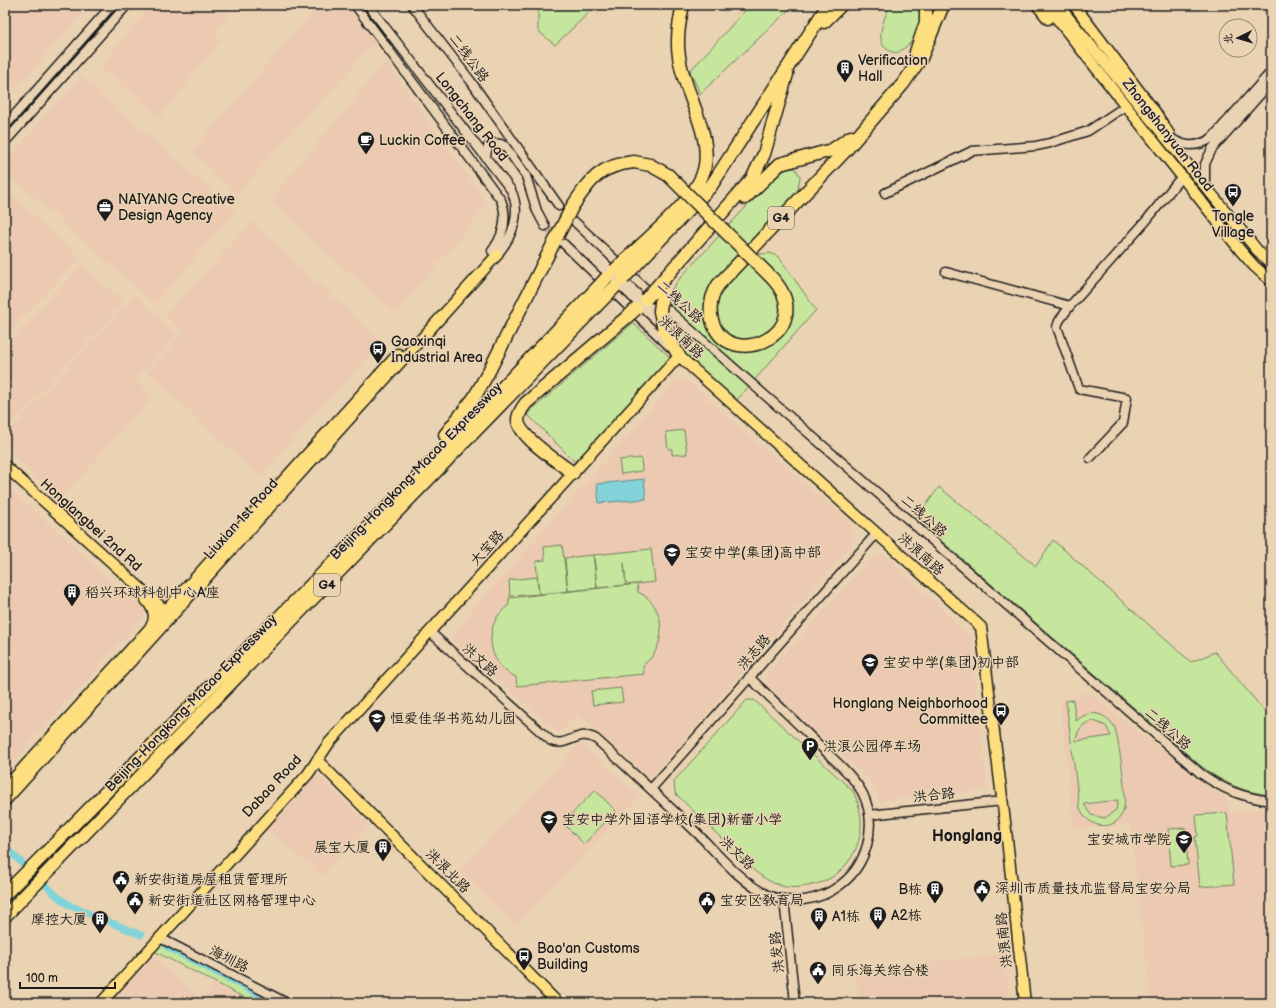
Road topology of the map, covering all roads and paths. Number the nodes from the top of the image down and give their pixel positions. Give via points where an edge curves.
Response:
1 (112, 5) edge
2 (127, 5) edge
3 (355, 5) edge
4 (368, 5) edge
5 (412, 5) edge
6 (683, 5) edge
7 (828, 5) edge
8 (841, 5) edge
9 (926, 5) edge
10 (943, 5) edge
11 (1037, 5) edge
12 (1046, 5) edge
13 (1058, 5) edge
14 (1074, 5) edge
15 (800, 48) junction
16 (792, 60) junction
17 (1271, 72) edge
18 (1271, 82) edge
19 (1121, 109) junction
20 (5, 126) edge
21 (866, 127) junction
22 (1155, 133) junction
23 (1171, 138) junction
24 (5, 142) edge
25 (844, 142) junction
26 (486, 155) junction
27 (1183, 158) junction
28 (1173, 164) junction
29 (1182, 176) junction
30 (1205, 184) junction
31 (885, 193) dead end
32 (560, 206) dead end
33 (576, 223) dead end
34 (546, 226) tunnel mouth
35 (564, 244) tunnel mouth
36 (495, 253) junction
37 (1271, 264) edge
38 (628, 265) junction
39 (946, 272) dead end
40 (1271, 280) edge
41 (658, 292) junction
42 (1070, 306) junction
43 (679, 356) junction
44 (1090, 458) dead end
45 (6, 471) edge
46 (573, 474) junction
47 (381, 513) junction
48 (877, 533) junction
49 (146, 600) junction
50 (166, 615) junction
51 (148, 631) junction
52 (430, 632) junction
53 (750, 677) junction
54 (317, 760) junction
55 (5, 788) edge
56 (652, 788) junction
57 (5, 801) edge
58 (1003, 801) junction
59 (1271, 801) edge
60 (869, 815) junction
61 (5, 894) edge
62 (784, 899) junction
63 (5, 916) edge
64 (160, 938) junction
65 (94, 1003) edge
66 (101, 1003) edge
67 (287, 1003) edge
68 (558, 1003) edge
69 (795, 1003) edge
70 (1025, 1003) edge

1 - 20 street
2 - 24 street
3 - 36 street, Longchang Road via 501,200 504,229
4 - 26 street, Longchang Road
5 - 32 street, 二线公路 via 470,80
6 - 38 highway, G4 via 679,25 679,57 701,126 705,156 702,177 682,204
7 - 15 highway, G4
8 - 15 highway
9 - 25 highway via 923,33 914,57
10 - 21 highway, Beijing-Hongkong-Macao Expressway / G4 via 921,58 903,84
11 - 19 main road
12 - 22 main road, Zhongshanyuan Road
13 - 22 main road, Zhongshanyuan Road
14 - 23 main road via 1155,112
15 - 16 highway, G4
16 - 38 highway, G4 via 711,186
16 - 41 highway via 764,154 752,179
17 - 23 street via 1206,142 1192,146 1177,143
18 - 30 street via 1212,149 1205,164
19 - 28 main road via 1145,139
19 - 31 street via 1088,131 1050,143 972,150
21 - 25 highway
21 - 47 highway, Beijing-Hongkong-Macao Expressway / G4, bridge via 720,281 712,296 711,311 714,325 723,338 737,344 754,345 765,342 778,332 785,320 786,304 781,290 772,278 668,175 650,165 634,162 615,164 606,168 585,188 572,207 474,398
22 - 27 main road, Zhongshanyuan Road
22 - 28 main road, Zhongshanyuan Road
23 - 27 main road
25 - 41 highway via 832,150 786,161 776,167
26 - 34 street via 488,147 493,143 505,146 526,176 537,211
26 - 36 street, Longchang Road via 512,190 516,202 516,218 511,235
27 - 30 main road, Zhongshanyuan Road
28 - 29 main road, Zhongshanyuan Road
29 - 40 main road, Zhongshanyuan Road via 1244,254
29 - 42 street via 1146,222
30 - 37 main road, Zhongshanyuan Road
33 - 59 street, 二线公路 via 665,307 767,397 1200,773 1235,794
35 - 43 street, 洪浪南路
36 - 50 main road, Liuxian 1st Road
38 - 47 highway, Beijing-Hongkong-Macao Expressway / G4, bridge via 607,278
38 - 63 highway, Beijing-Hongkong-Macao Expressway / G4, bridge via 615,287
39 - 42 street
41 - 43 highway, bridge via 664,330
41 - 46 highway, bridge via 646,299 526,402 520,410 518,421 525,434
42 - 44 street via 1059,320 1058,331 1080,389 1127,398 1123,423
43 - 46 main road, 大宝路
43 - 48 main road, 洪浪南路
45 - 49 main road, Honglangbei 2nd Rd
45 - 50 main road, Honglangbei 2nd Rd
46 - 52 main road, 大宝路
47 - 61 highway, Beijing-Hongkong-Macao Expressway / G4
48 - 53 street, 洪志路
48 - 58 main road, 洪浪南路 via 981,627
49 - 50 main road, Honglangbei 2nd Rd
49 - 51 main road via 154,612 153,623
50 - 51 main road, Liuxian 1st Road
50 - 57 main road, Liuxian 1st Road
51 - 55 main road, Liuxian 1st Road
52 - 54 main road, 大宝路 via 329,743
52 - 56 street, 洪文路 via 551,741 561,744 581,735 591,736
53 - 56 street, 洪志路
53 - 60 street, 洪文路 via 848,773 863,795
54 - 64 main road, Dabao Road via 308,774
54 - 65 main road, Dabao Road via 305,769
54 - 68 main road, 洪浪北路
56 - 62 street, 洪文路 via 745,880 767,895
58 - 60 street, 洪合路
58 - 70 main road, 洪浪南路
60 - 62 street, 洪文路 via 866,849 861,861 844,883 808,900
62 - 69 street, 洪发路
64 - 66 main road, Dabao Road
64 - 67 street, 海圳路

